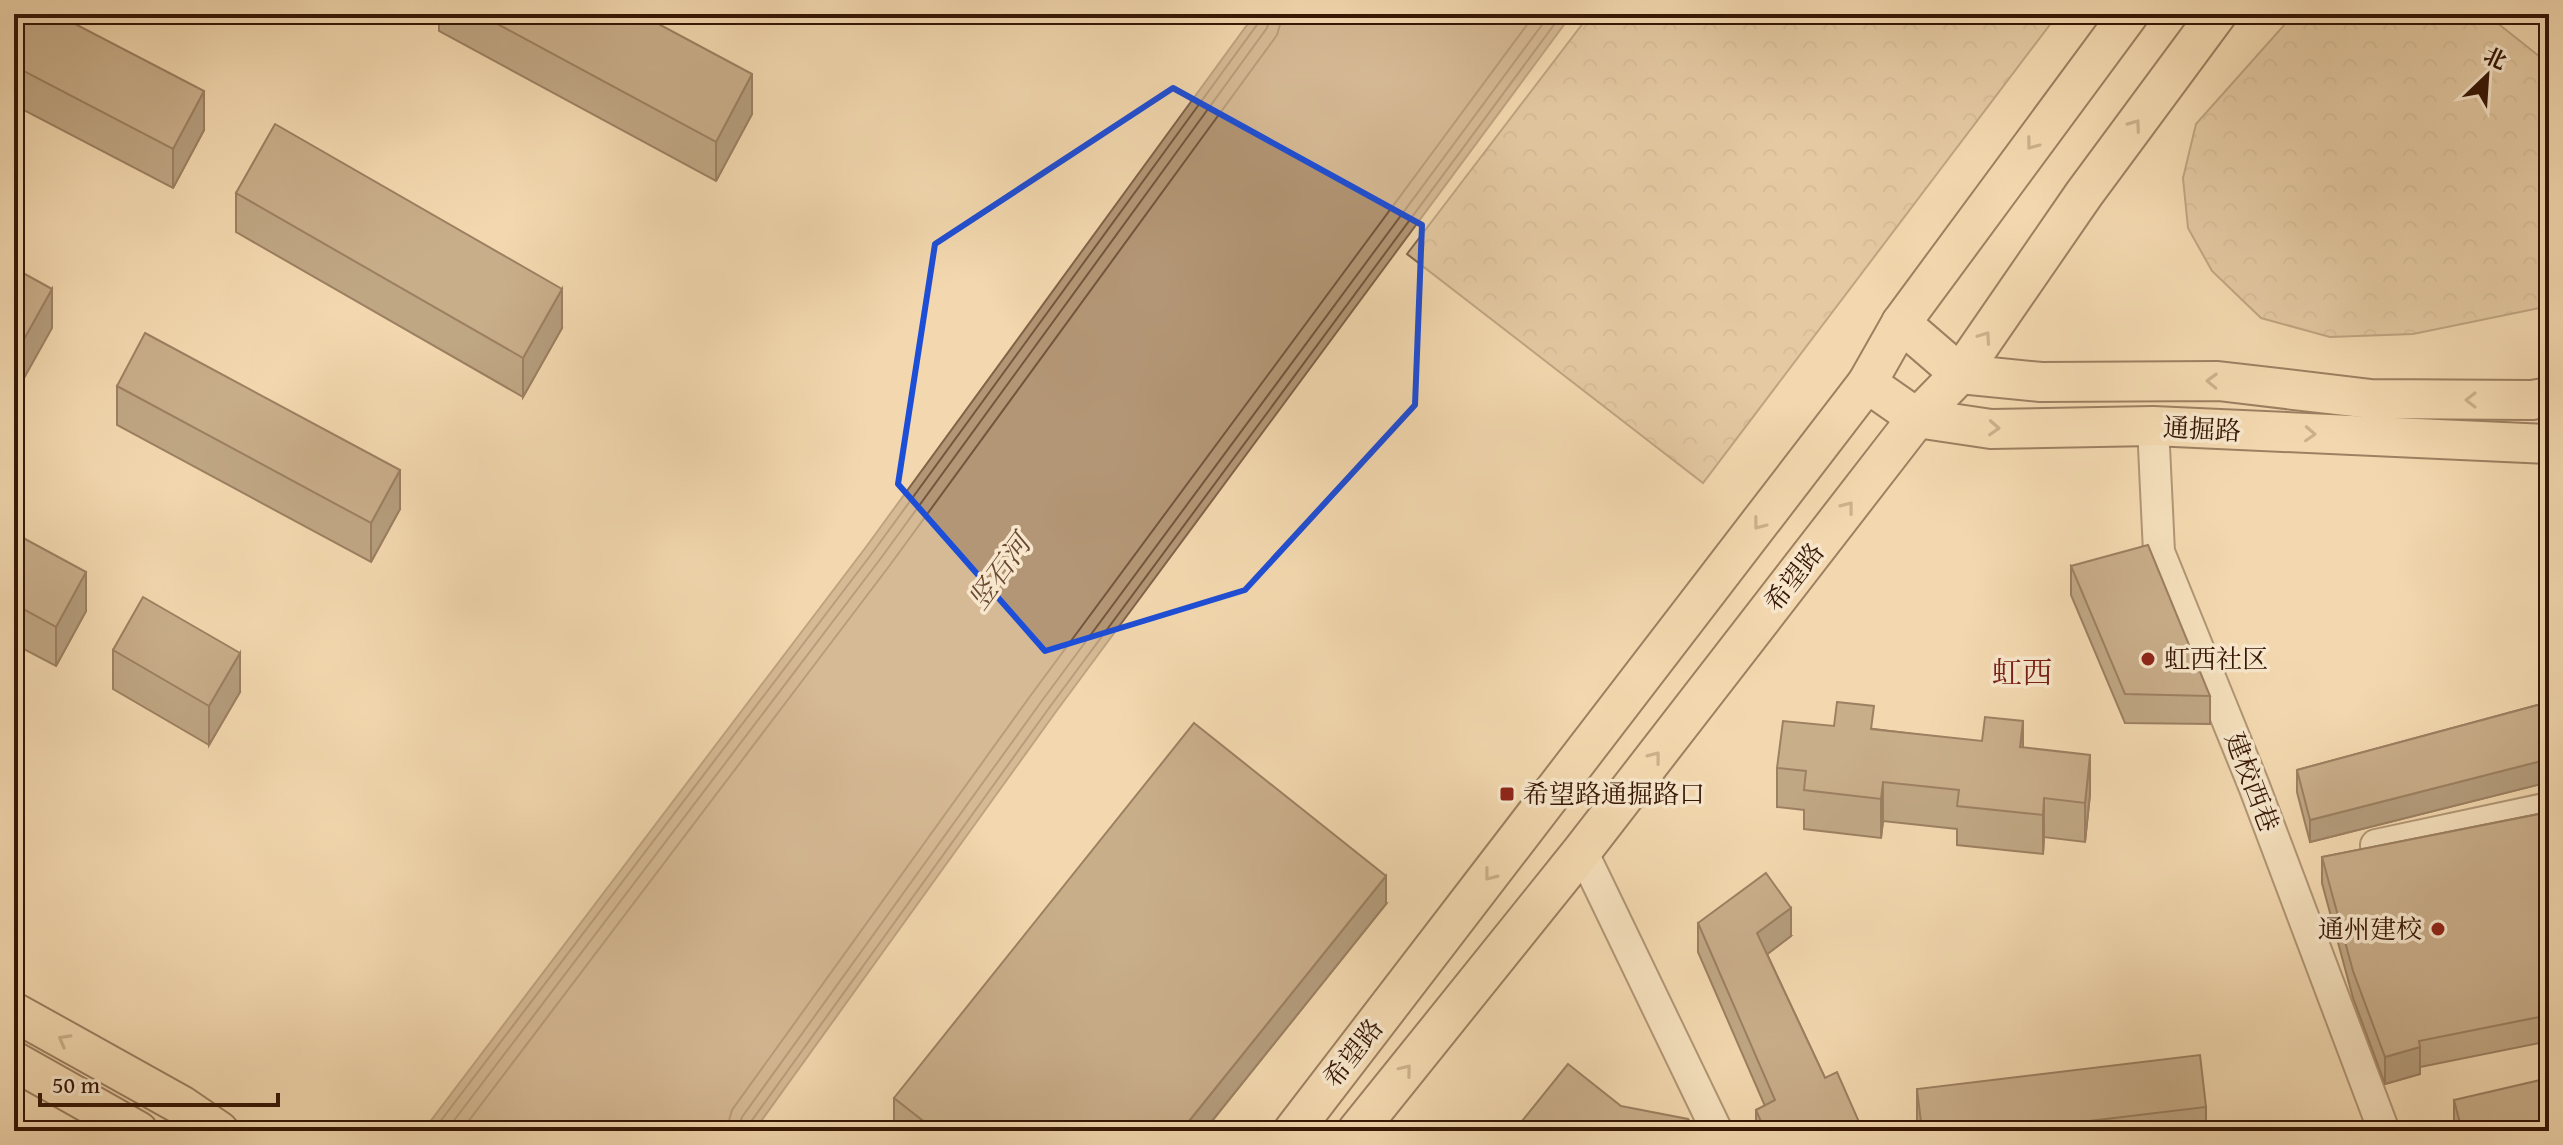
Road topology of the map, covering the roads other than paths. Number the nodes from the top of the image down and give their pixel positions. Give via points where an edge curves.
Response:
1 (2129, 14) edge
2 (2217, 14) edge
3 (1901, 323) junction
4 (1960, 374) junction
5 (1867, 383) junction
6 (2549, 397) edge
7 (1917, 418) junction
8 (2153, 426) junction
9 (2549, 444) edge
10 (2549, 808) edge
11 (2376, 845) edge
12 (1582, 851) junction
13 (14, 1012) edge
14 (14, 1061) edge
15 (138, 1131) edge
16 (219, 1131) edge
17 (1293, 1131) edge
18 (1357, 1131) edge
19 (1717, 1131) edge
20 (2384, 1131) edge

1 -> 3 main road, 希望路
4 -> 2 main road, 希望路
3 - 4 main road
3 - 5 main road, 希望路
6 -> 4 main road, 通掘路 via 2371,399 2218,381 2041,382
4 - 7 main road, 希望路
5 - 7 main road, 通掘路
5 -> 17 main road, 希望路
7 -> 8 main road, 通掘路 via 1991,429
12 -> 7 main road, 希望路
8 -> 9 main road, 通掘路
8 - 20 street, 建校西巷 via 2159,552
10 - 11 street
18 -> 12 main road, 希望路
12 - 19 street
16 -> 13 main road
14 - 15 main road

